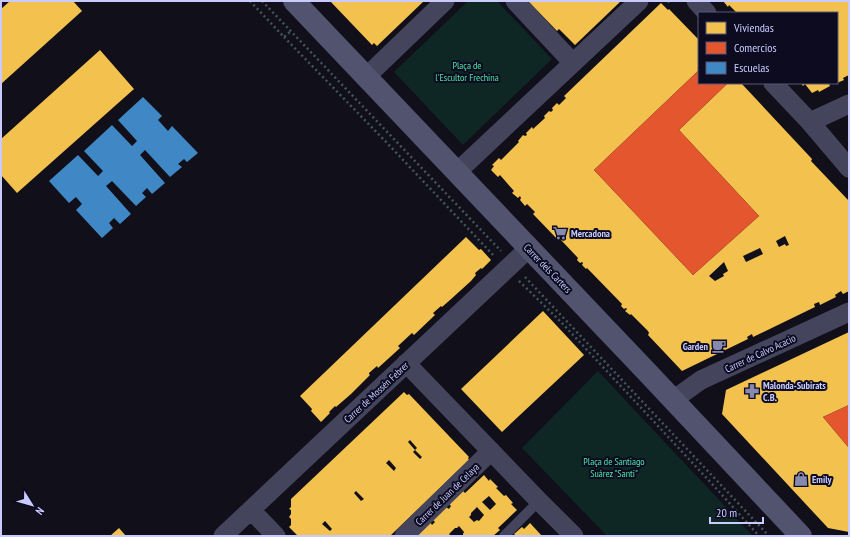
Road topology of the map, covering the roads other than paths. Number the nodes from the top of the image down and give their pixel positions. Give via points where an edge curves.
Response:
1 (294, 1) edge
2 (445, 1) edge
3 (515, 1) edge
4 (639, 1) edge
5 (696, 1) edge
6 (706, 12) edge
7 (573, 63) junction
8 (366, 77) junction
9 (774, 84) edge
10 (849, 104) edge
11 (810, 122) junction
12 (849, 168) edge
13 (457, 172) junction
14 (529, 248) junction
15 (849, 312) edge
16 (406, 363) junction
17 (673, 400) junction
18 (491, 451) junction
19 (539, 502) junction
20 (251, 510) junction
21 (223, 536) edge
22 (276, 536) edge
23 (404, 536) edge
24 (504, 536) edge
25 (574, 536) edge
26 (800, 536) edge

1 - 8 street, Carrer dels Carters
2 - 8 street
3 - 7 street
4 - 7 street
5 - 6 street
7 - 13 street
8 - 13 street, Carrer dels Carters
9 - 11 street
10 - 11 street
11 - 12 street
13 - 14 street, Carrer dels Carters
14 - 16 street, Carrer de Mossén Febrer
14 - 17 street, Carrer dels Carters
15 - 17 street, Carrer de Calvo Acacio via 701,380
16 - 18 street
16 - 20 street, Carrer de Mossén Febrer
17 - 26 street, Carrer dels Carters
18 - 19 street
18 - 23 street, Carrer de Juan de Celaya
19 - 24 lane
19 - 25 street
20 - 21 street, Carrer de Mossén Febrer
20 - 22 street

